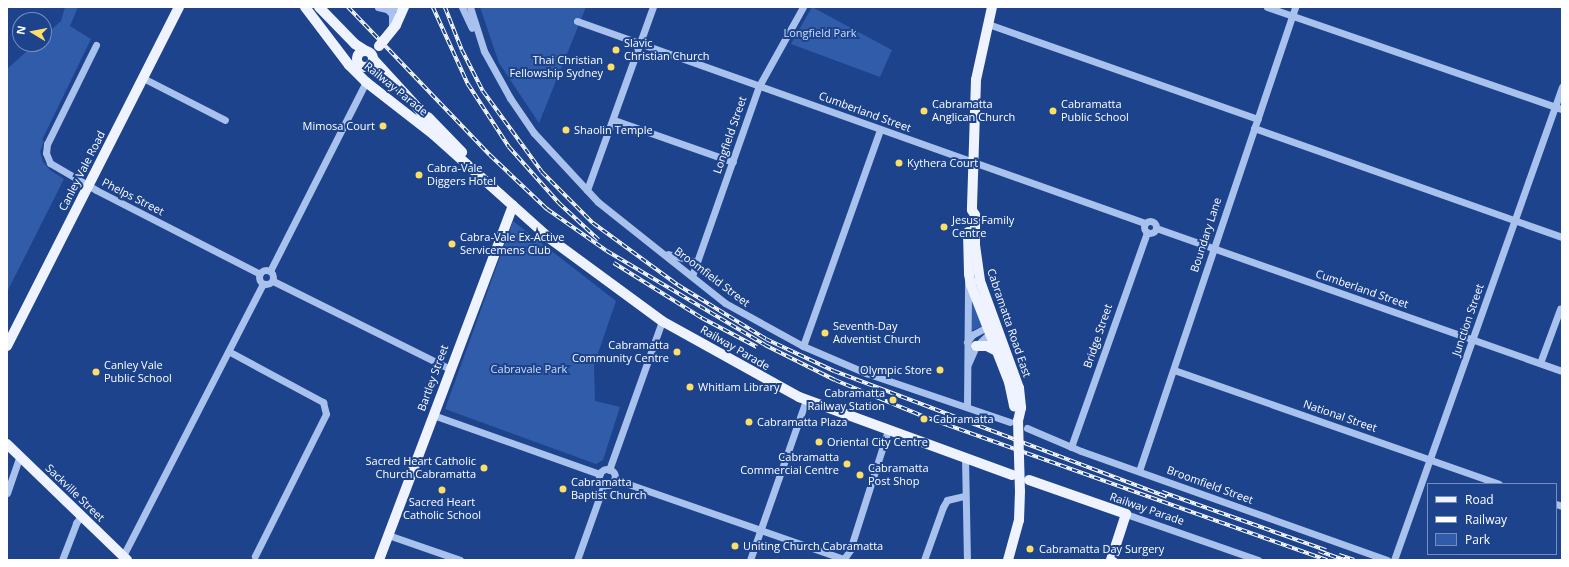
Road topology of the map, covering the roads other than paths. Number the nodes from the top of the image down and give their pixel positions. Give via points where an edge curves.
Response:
1 (179, 7) edge
2 (305, 7) edge
3 (309, 7) edge
4 (378, 7) edge
5 (404, 7) edge
6 (462, 7) edge
7 (470, 7) edge
8 (653, 7) edge
9 (803, 7) edge
10 (992, 7) edge
11 (1268, 7) edge
12 (1295, 7) edge
13 (323, 9) edge
14 (394, 11) edge
15 (1292, 16) junction
16 (577, 21) dead end
17 (317, 22) junction
18 (988, 24) junction
19 (391, 32) junction
20 (349, 37) junction
21 (480, 42) junction
22 (381, 43) junction
23 (640, 44) junction
24 (96, 45) dead end
25 (370, 54) junction
26 (360, 64) junction
27 (143, 78) junction
28 (391, 79) junction
29 (366, 82) junction
30 (759, 86) junction
31 (1562, 87) edge
32 (1559, 108) edge
33 (420, 109) junction
34 (1258, 119) junction
35 (225, 120) dead end
36 (614, 120) junction
37 (1254, 128) junction
38 (880, 130) junction
39 (434, 135) junction
40 (733, 162) junction
41 (973, 163) junction
42 (482, 178) junction
43 (88, 186) junction
44 (587, 190) junction
45 (513, 206) junction
46 (972, 210) junction
47 (1515, 220) junction
48 (1145, 223) junction
49 (1156, 228) junction
50 (1146, 232) junction
51 (1562, 237) edge
52 (1214, 248) junction
53 (658, 250) junction
54 (696, 262) junction
55 (270, 271) junction
56 (260, 274) junction
57 (968, 274) junction
58 (692, 276) junction
59 (273, 281) junction
60 (263, 284) junction
61 (1560, 310) dead end
62 (662, 321) junction
63 (993, 328) junction
64 (1472, 339) junction
65 (971, 345) junction
66 (7, 346) edge
67 (803, 346) junction
68 (997, 351) junction
69 (230, 352) junction
70 (1540, 363) junction
71 (450, 369) junction
72 (1174, 370) junction
73 (1562, 371) edge
74 (806, 400) junction
75 (967, 407) junction
76 (1018, 408) junction
77 (433, 415) junction
78 (1014, 422) junction
79 (1027, 428) dead end
80 (888, 430) junction
81 (7, 444) edge
82 (1071, 447) junction
83 (20, 456) junction
84 (965, 457) junction
85 (1430, 460) junction
86 (609, 470) junction
87 (1139, 471) junction
88 (600, 474) junction
89 (1012, 475) dead end
90 (614, 479) junction
91 (1029, 480) dead end
92 (1496, 483) edge
93 (604, 484) junction
94 (7, 493) edge
95 (965, 496) junction
96 (1126, 514) junction
97 (82, 516) junction
98 (760, 531) junction
99 (388, 535) junction
100 (255, 556) dead end
101 (125, 558) edge
102 (844, 559) edge
103 (62, 560) edge
104 (379, 560) edge
105 (460, 560) edge
106 (577, 560) edge
107 (750, 560) edge
108 (924, 560) edge
109 (967, 560) edge
110 (1008, 560) edge
111 (1111, 560) edge
112 (1258, 560) edge
113 (1387, 560) edge
114 (1394, 560) edge

1 - 27 main road, Canley Vale Road
2 - 17 main road, Railway Parade
3 - 17 main road
4 - 14 street
5 - 14 main road
5 - 19 main road
6 - 21 street
7 - 21 street
8 - 23 street
9 - 30 street, Longfield Street
10 - 18 main road, Cabramatta Road East
11 - 15 street
12 - 15 street, Boundary Lane
13 - 20 main road
14 - 19 street
14 - 22 main road
15 - 32 street
15 - 34 street, Boundary Lane
16 - 23 street, Cumberland Street
17 - 29 main road, Railway Parade via 349,65
18 - 34 street
18 - 41 main road, Cabramatta Road East via 976,80
19 - 22 main road
20 - 25 main road
20 - 26 main road
21 - 44 street, Broomfield Street via 510,98 534,134
22 - 25 main road
23 - 30 street, Cumberland Street
23 - 36 street
24 - 43 street, Phelps Street via 48,142 46,153 53,167
25 - 26 main road via 369,66
25 - 26 main road via 359,53
25 - 28 main road
26 - 28 main road via 377,70
27 - 35 street
27 - 43 main road, Canley Vale Road
28 - 33 main road, Railway Parade
29 - 39 main road, Railway Parade
29 - 55 street
30 - 38 street, Cumberland Street
30 - 40 street, Longfield Street
31 - 32 street, Junction Street
32 - 47 street, Junction Street
33 - 39 main road
33 - 42 main road, Railway Parade via 462,152
34 - 37 street, Boundary Lane
36 - 40 street
36 - 44 street
37 - 47 street
37 - 52 street, Boundary Lane
38 - 41 street, Cumberland Street
38 - 67 street
39 - 42 main road, Railway Parade
40 - 54 street, Longfield Street
41 - 46 main road, Cabramatta Road East
41 - 48 street, Cumberland Street
42 - 45 main road, Railway Parade
43 - 56 street, Phelps Street
43 - 66 main road, Canley Vale Road
44 - 53 street, Broomfield Street
45 - 62 main road, Railway Parade via 603,279
45 - 71 main road, Bartley Street
46 - 57 main road, Cabramatta Road East via 968,215
46 - 63 main road, Cabramatta Road East via 975,215 976,257 980,281
47 - 51 street
47 - 64 street, Junction Street
48 - 49 street, Cumberland Street via 1152,221
48 - 50 street
49 - 50 street via 1152,232
49 - 52 street, Cumberland Street
50 - 82 street, Bridge Street
52 - 64 street, Cumberland Street
52 - 72 street, Boundary Lane
53 - 54 street via 682,260
53 - 58 street, Broomfield Street
54 - 58 street, Longfield Street
55 - 56 street via 264,270
55 - 59 street via 273,274
56 - 60 street via 260,281
57 - 63 main road, Cabramatta Road East
57 - 65 street, Cabramatta Road East
58 - 67 street, Broomfield Street via 737,311
59 - 60 street
59 - 71 street
60 - 69 street
61 - 70 street
62 - 74 main road, Railway Parade
62 - 86 street
63 - 65 street, Cabramatta Road East
63 - 65 street, Cabramatta Road East via 972,335
63 - 68 main road, Cabramatta Road East
63 - 76 main road, Cabramatta Road East via 1015,372
64 - 70 street, Cumberland Street
64 - 85 street, Junction Street
65 - 68 main road via 988,346
65 - 75 street, Cabramatta Road East
67 - 75 street, Broomfield Street via 866,373
68 - 76 main road, Cabramatta Road East
69 - 100 street via 323,402 326,414
69 - 101 street
70 - 73 street, Cumberland Street
71 - 77 main road, Bartley Street
72 - 85 street, National Street
72 - 87 street, Boundary Lane
74 - 80 main road, Railway Parade
74 - 98 street
75 - 78 street, Broomfield Street
76 - 78 main road, Cabramatta Road East
77 - 88 street
77 - 99 main road, Bartley Street
78 - 110 main road, Cabramatta Road East, bridge via 1020,491 1017,527
79 - 82 street, Broomfield Street
80 - 84 main road, Railway Parade
80 - 102 street via 850,550
81 - 83 main road, Sackville Street
82 - 87 street, Broomfield Street
83 - 94 street
83 - 97 main road, Sackville Street
84 - 89 main road, Railway Parade
84 - 95 street
85 - 92 street, National Street
85 - 114 street, Junction Street
86 - 88 street
86 - 90 street via 613,472
87 - 113 street, Broomfield Street
88 - 93 street via 600,481
90 - 93 street via 610,484
90 - 98 street
91 - 96 main road, Railway Parade
93 - 106 street
95 - 108 street via 947,500
95 - 109 street
96 - 111 main road
96 - 112 street, Railway Parade
97 - 101 main road, Sackville Street
97 - 103 street via 76,523
98 - 102 street
98 - 107 street
99 - 104 main road, Bartley Street
99 - 105 street

